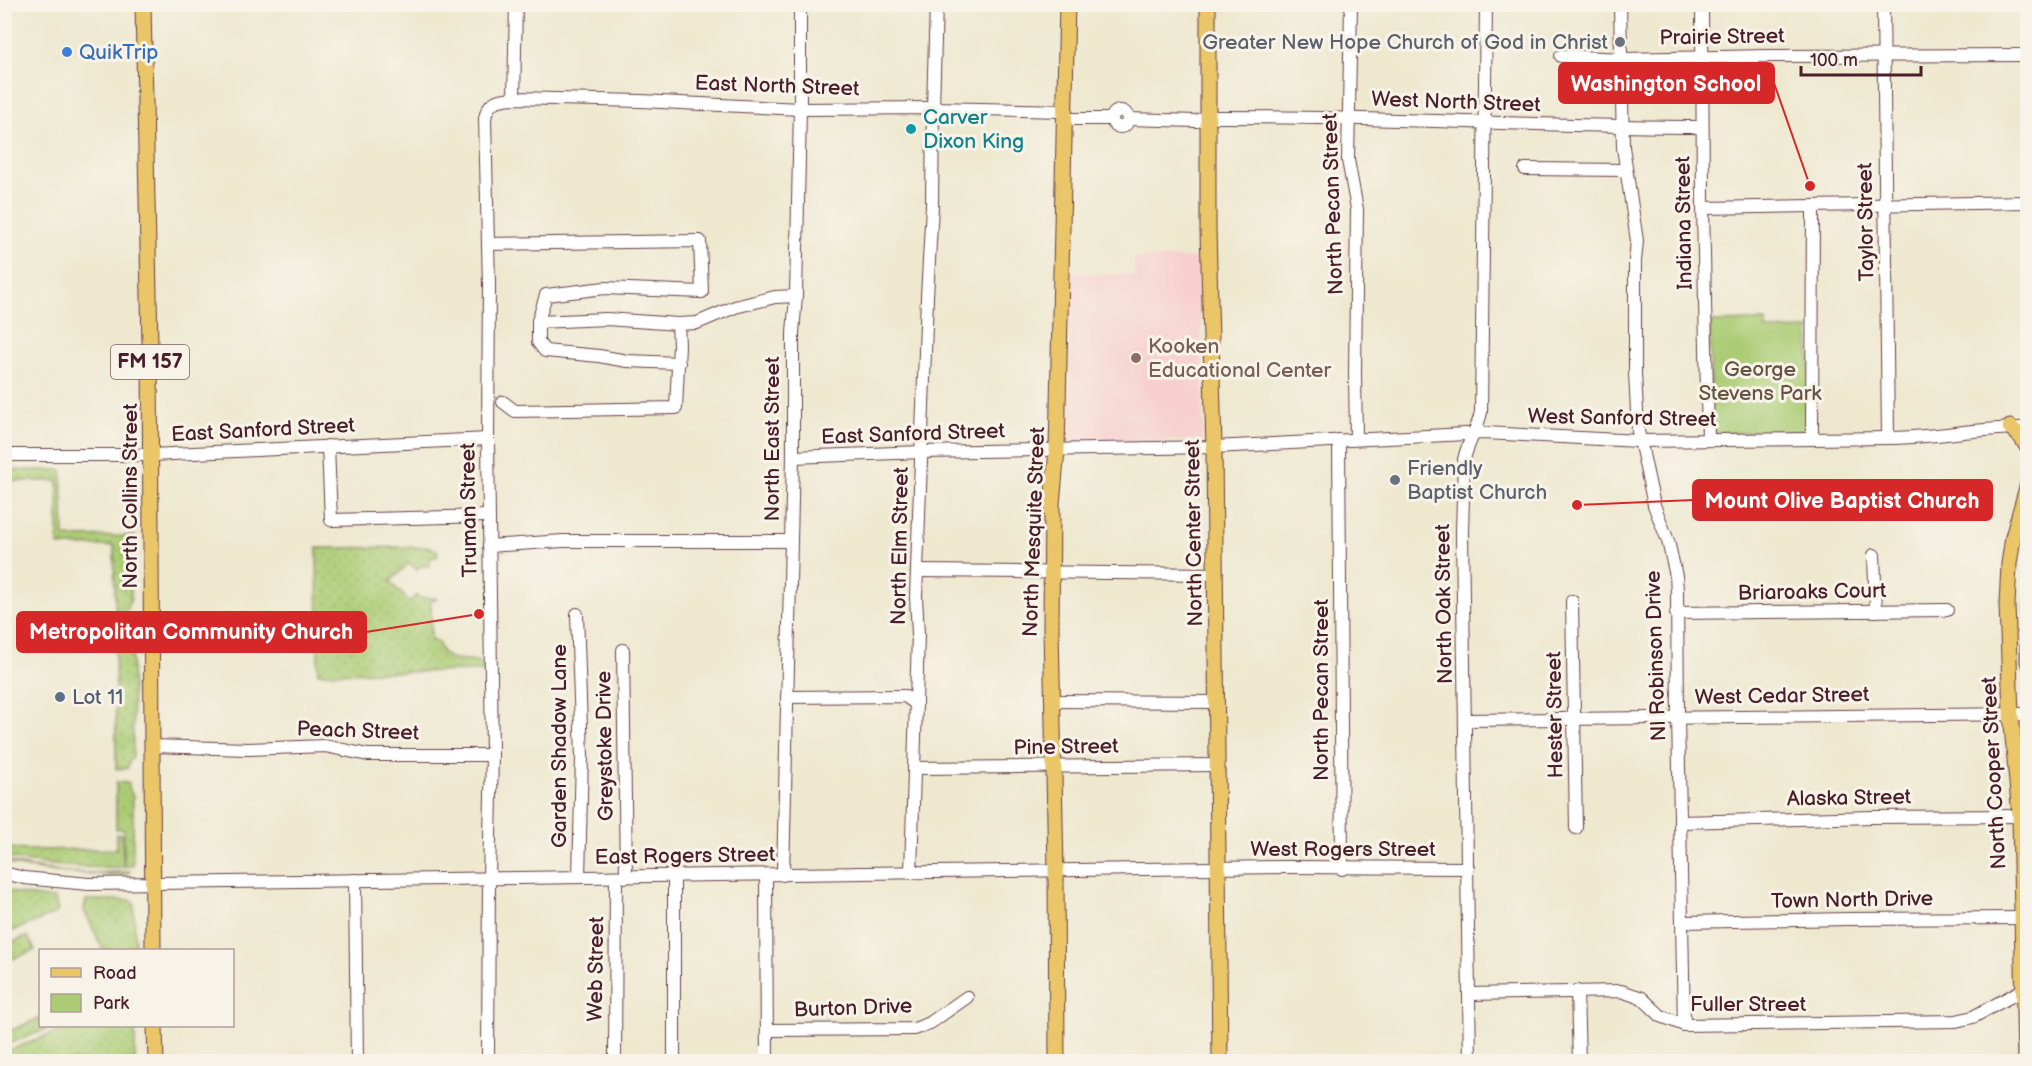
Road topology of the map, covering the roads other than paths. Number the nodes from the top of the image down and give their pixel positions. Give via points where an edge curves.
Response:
1 (143, 4) edge
2 (516, 4) edge
3 (800, 4) edge
4 (936, 4) edge
5 (1067, 4) edge
6 (1208, 4) edge
7 (1351, 4) edge
8 (1486, 4) edge
9 (1620, 4) edge
10 (1702, 4) edge
11 (1883, 4) edge
12 (2028, 55) edge
13 (1561, 56) dead end
14 (1884, 56) junction
15 (1702, 57) junction
16 (1622, 58) junction
17 (514, 98) junction
18 (491, 104) joint
19 (933, 108) junction
20 (800, 109) junction
21 (1064, 115) junction
22 (1208, 117) junction
23 (1350, 118) junction
24 (1485, 121) junction
25 (1623, 127) junction
26 (1702, 127) junction
27 (1525, 169) dead end
28 (1626, 170) junction
29 (2028, 202) edge
30 (1885, 206) junction
31 (1813, 207) junction
32 (1703, 208) junction
33 (488, 244) junction
34 (796, 296) junction
35 (538, 322) junction
36 (678, 324) junction
37 (679, 363) junction
38 (503, 402) dead end
39 (2010, 428) junction
40 (2028, 428) edge
41 (1473, 435) junction
42 (1888, 438) junction
43 (488, 439) junction
44 (1356, 439) junction
45 (1812, 439) junction
46 (1339, 440) junction
47 (1708, 440) junction
48 (1639, 441) junction
49 (328, 446) junction
50 (1215, 447) junction
51 (2028, 448) edge
52 (1057, 450) junction
53 (921, 452) junction
54 (4, 455) edge
55 (151, 455) junction
56 (793, 457) junction
57 (2028, 484) edge
58 (488, 516) junction
59 (791, 541) junction
60 (489, 546) junction
61 (1874, 555) dead end
62 (917, 571) junction
63 (1053, 573) junction
64 (1216, 574) junction
65 (1572, 601) dead end
66 (2028, 607) edge
67 (1947, 610) dead end
68 (1876, 611) junction
69 (1676, 613) junction
70 (577, 614) dead end
71 (623, 650) dead end
72 (2028, 662) edge
73 (787, 697) junction
74 (1053, 701) junction
75 (1217, 702) junction
76 (916, 704) junction
77 (2011, 714) junction
78 (2028, 714) edge
79 (1678, 717) junction
80 (1574, 718) junction
81 (1465, 720) junction
82 (152, 746) junction
83 (492, 754) junction
84 (1218, 765) junction
85 (1054, 767) junction
86 (914, 768) junction
87 (2020, 816) junction
88 (1680, 822) junction
89 (1576, 828) dead end
90 (1468, 868) junction
91 (1219, 869) junction
92 (1342, 869) junction
93 (1056, 871) junction
94 (4, 873) edge
95 (911, 873) junction
96 (766, 875) junction
97 (783, 875) junction
98 (674, 876) junction
99 (579, 877) junction
100 (621, 877) junction
101 (489, 878) junction
102 (355, 880) junction
103 (152, 882) junction
104 (2022, 918) junction
105 (1682, 922) junction
106 (153, 949) edge
107 (2026, 988) edge
108 (1577, 991) junction
109 (1470, 994) junction
110 (967, 997) dead end
111 (1684, 1025) junction
112 (155, 1027) edge
113 (767, 1030) junction
114 (156, 1062) edge
115 (357, 1062) edge
116 (488, 1062) edge
117 (615, 1062) edge
118 (674, 1062) edge
119 (767, 1062) edge
120 (1057, 1062) edge
121 (1220, 1062) edge
122 (1470, 1062) edge
123 (1579, 1062) edge
124 (2025, 1062) edge

1 - 55 main road, North Collins Street / FM 157
2 - 17 street
3 - 20 street, North East Street
4 - 19 street, North Elm Street
5 - 21 main road, North Mesquite Street
6 - 22 main road, North Center Street
7 - 23 street, North Pecan Street
8 - 24 street, North Oak Street
9 - 16 street, Nl Robinson Drive
10 - 15 street, Indiana Street
11 - 14 street, Taylor Street
12 - 14 street, Prairie Street
13 - 16 street, Prairie Street
14 - 15 street, Prairie Street
14 - 30 street, Taylor Street
15 - 16 street, Prairie Street
15 - 26 street, Indiana Street
16 - 25 street, Nl Robinson Drive
17 - 18 street, East North Street
17 - 20 street, East North Street
18 - 33 street, Truman Street via 485,118
19 - 20 street, East North Street
19 - 21 street, East North Street
19 - 53 street, North Elm Street
20 - 34 street, North East Street
21 - 22 street, East North Street via 1111,119 1121,128 1128,119 1197,121
21 - 52 main road, North Mesquite Street
22 - 23 street, West North Street
22 - 50 main road, North Center Street
23 - 24 street, West North Street
23 - 44 street, North Pecan Street via 1348,160 1357,209
24 - 25 street, West North Street
24 - 41 street, North Oak Street via 1481,412
25 - 26 street, West North Street
25 - 28 street, Nl Robinson Drive
26 - 32 street, Indiana Street
27 - 28 street
28 - 48 street, Nl Robinson Drive via 1637,241 1635,362
29 - 30 street
30 - 31 street
30 - 42 street, Taylor Street
31 - 32 street
31 - 45 street
32 - 47 street, Indiana Street
33 - 35 street via 700,241 702,292 605,288 546,295
33 - 43 street, Truman Street
34 - 36 street via 775,297 735,307 697,323
34 - 56 street, North East Street
35 - 36 street via 606,319
35 - 37 street via 538,342 545,351
36 - 37 street
37 - 38 street via 676,408 515,411
39 - 40 street, West Sanford Street
39 - 42 street, West Sanford Street
39 - 51 main road
41 - 44 street, West Sanford Street
41 - 48 street, West Sanford Street
41 - 81 street, North Oak Street via 1464,460
42 - 45 street, West Sanford Street
43 - 49 street, East Sanford Street
43 - 58 street, Truman Street
44 - 46 street, West Sanford Street
45 - 47 street, West Sanford Street
46 - 50 street, West Sanford Street
46 - 92 street, North Pecan Street
47 - 48 street, West Sanford Street
48 - 69 street, Nl Robinson Drive via 1676,576
49 - 55 street, East Sanford Street
49 - 58 street via 331,520
50 - 52 street, East Sanford Street
50 - 64 main road, North Center Street
52 - 53 street, East Sanford Street
52 - 63 main road, North Mesquite Street via 1052,504
53 - 56 street, East Sanford Street
53 - 62 street, North Elm Street
54 - 55 street, East Sanford Street
55 - 82 main road, North Collins Street / FM 157
56 - 59 street, North East Street
57 - 77 main road, North Cooper Street via 2009,564
58 - 60 street, Truman Street
59 - 60 street via 563,541
59 - 73 street, North East Street
60 - 83 street, Truman Street
61 - 68 street
62 - 63 street
62 - 76 street, North Elm Street
63 - 64 street
63 - 74 main road, North Mesquite Street
64 - 75 main road, North Center Street
65 - 80 street, Hester Street
66 - 72 main road, North Cooper Street
67 - 68 street, Briaroaks Court
68 - 69 street, Briaroaks Court
69 - 79 street, Nl Robinson Drive
70 - 99 street, Garden Shadow Lane via 582,756
71 - 100 street, Greystoke Drive
73 - 76 street via 905,696
73 - 97 street, North East Street
74 - 75 street
74 - 85 main road, North Mesquite Street
75 - 84 main road, North Center Street
76 - 86 street, North Elm Street
77 - 78 street, West Cedar Street
77 - 79 street, West Cedar Street
77 - 87 main road, North Cooper Street
79 - 80 street, West Cedar Street
79 - 88 street, Nl Robinson Drive
80 - 81 street, West Cedar Street
80 - 89 street, Hester Street
81 - 90 street, North Oak Street
82 - 83 street, Peach Street via 325,746 368,755
82 - 103 main road, North Collins Street / FM 157
83 - 101 street, Truman Street
84 - 85 street, Pine Street
84 - 91 main road, North Center Street
85 - 86 street, Pine Street
85 - 93 main road, North Mesquite Street
86 - 95 street, North Elm Street
87 - 88 street, Alaska Street
87 - 104 main road, North Cooper Street
88 - 105 street, Nl Robinson Drive
90 - 92 street, West Rogers Street
90 - 109 street, North Oak Street
91 - 92 street, West Rogers Street
91 - 93 street, East Rogers Street
91 - 121 main road, North Center Street
93 - 95 street, East Rogers Street
93 - 120 main road, North Mesquite Street
94 - 103 street, East Rogers Street via 79,884
95 - 97 street, East Rogers Street
96 - 97 street, East Rogers Street
96 - 98 street, East Rogers Street
96 - 113 street
98 - 100 street, East Rogers Street
98 - 118 street
99 - 100 street, East Rogers Street
99 - 101 street, East Rogers Street
100 - 117 street, Web Street
101 - 102 street, East Rogers Street
101 - 116 street, Truman Street
102 - 103 street, East Rogers Street
102 - 115 street
103 - 106 main road, North Collins Street / FM 157
104 - 105 street, Town North Drive
104 - 107 main road, North Cooper Street
105 - 111 street, Nl Robinson Drive
107 - 111 street, Fuller Street via 1973,1017 1956,1021
107 - 124 main road, North Cooper Street
108 - 109 street, Fuller Street
108 - 111 street, Fuller Street via 1621,991 1642,998 1661,1016
108 - 123 street
109 - 122 street, North Oak Street
110 - 113 street, Burton Drive via 930,1023 914,1029
112 - 114 main road
113 - 119 street

